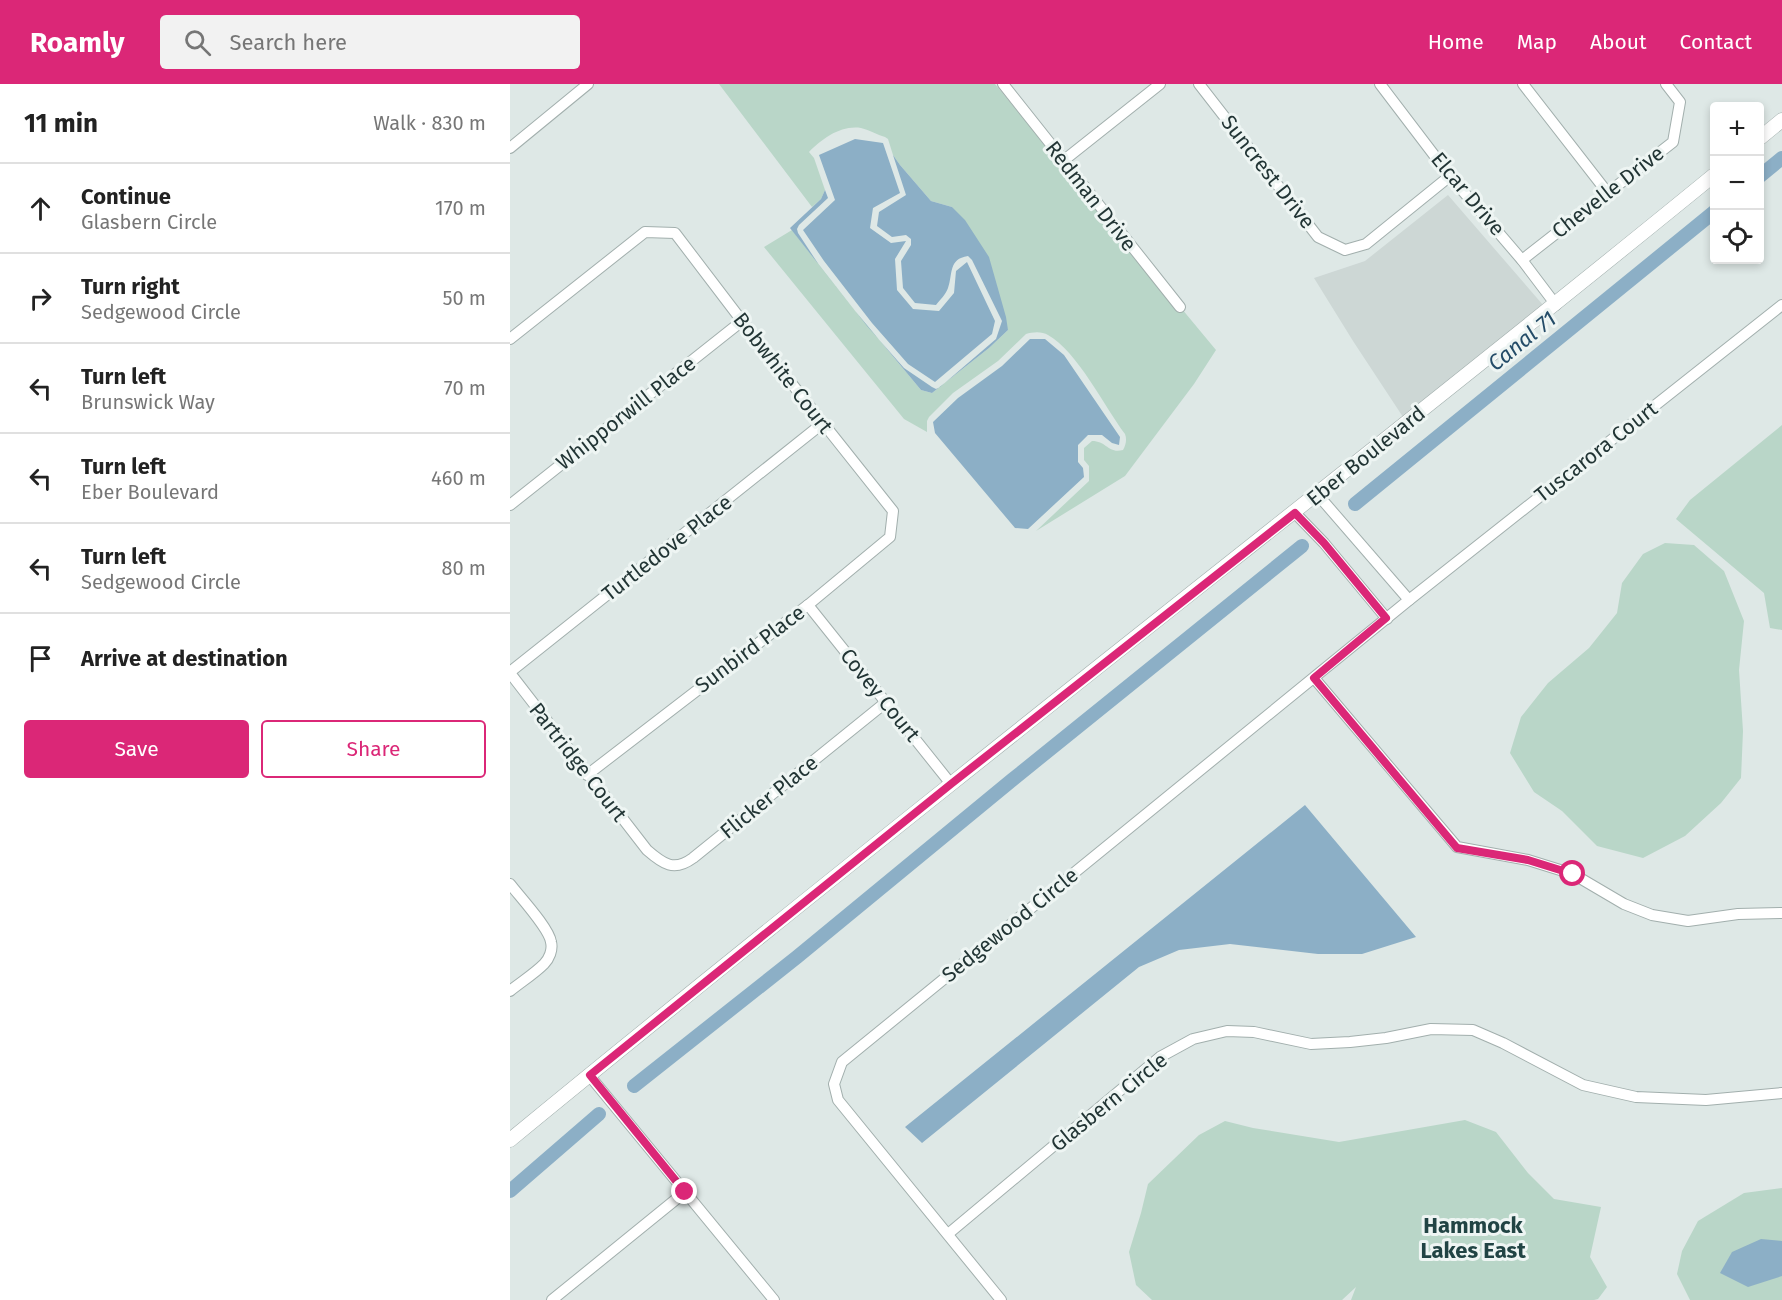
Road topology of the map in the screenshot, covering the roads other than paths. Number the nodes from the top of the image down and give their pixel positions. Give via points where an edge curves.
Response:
1 (588, 84) edge
2 (1003, 84) edge
3 (1160, 84) edge
4 (1199, 84) edge
5 (1380, 84) edge
6 (1523, 84) edge
7 (1666, 84) edge
8 (1782, 120) edge
9 (1764, 135) edge
10 (510, 148) edge
11 (1063, 161) junction
12 (1450, 176) junction
13 (1710, 178) edge
14 (1607, 192) junction
15 (1522, 260) junction
16 (1556, 305) junction
17 (1782, 305) edge
18 (1180, 307) dead end
19 (742, 321) junction
20 (510, 339) edge
21 (824, 423) junction
22 (1318, 495) junction
23 (510, 505) edge
24 (893, 511) joint
25 (1295, 513) junction
26 (1409, 600) junction
27 (808, 605) junction
28 (1386, 618) junction
29 (510, 673) edge
30 (1314, 678) junction
31 (885, 703) junction
32 (587, 775) junction
33 (951, 784) junction
34 (647, 850) joint
35 (510, 884) edge
36 (1782, 913) edge
37 (510, 991) edge
38 (590, 1075) junction
39 (1782, 1093) edge
40 (510, 1140) edge
41 (685, 1192) junction
42 (948, 1234) junction
43 (552, 1300) edge
44 (774, 1300) edge
45 (1001, 1300) edge

1 - 10 street
2 - 11 street, Redman Drive
3 - 11 street
4 - 12 street, Suncrest Drive via 1318,237 1345,250 1366,244
5 - 12 street, Elcar Drive
6 - 14 street
7 - 14 street, Chevelle Drive via 1680,102 1673,142
8 - 9 street
11 - 18 street, Redman Drive
12 - 15 street, Elcar Drive
13 - 16 street, Eber Boulevard
14 - 15 street, Chevelle Drive
15 - 16 street, Elcar Drive
16 - 22 street, Eber Boulevard
17 - 26 street, Tuscarora Court
19 - 20 street, Bobwhite Court via 675,233 645,232
19 - 21 street, Bobwhite Court
19 - 23 street, Whipporwill Place
21 - 24 street, Bobwhite Court
21 - 29 street, Turtledove Place
22 - 25 street, Eber Boulevard
22 - 26 street
24 - 27 street, Sunbird Place via 890,537
25 - 28 street
25 - 33 street, Eber Boulevard
26 - 28 street, Sedgewood Circle
27 - 31 street, Covey Court
27 - 32 street, Sunbird Place
28 - 30 street, Sedgewood Circle
29 - 32 street, Partridge Court
30 - 36 street via 1457,848 1528,860 1573,874 1624,904 1652,915 1688,921
30 - 42 street, Sedgewood Circle via 842,1062 834,1084 838,1100
31 - 33 street, Covey Court
31 - 34 street, Flicker Place via 685,864 666,864
32 - 34 street, Partridge Court
33 - 38 street, Eber Boulevard
35 - 37 street via 550,935 552,943 544,964
38 - 40 street, Eber Boulevard
38 - 41 street
39 - 42 street, Glasbern Circle via 1706,1100 1636,1096 1582,1085 1473,1030 1431,1029 1386,1038 1311,1044 1254,1032 1227,1031 1193,1039 1160,1057
41 - 43 street
41 - 44 street
42 - 45 street, Sedgewood Circle

